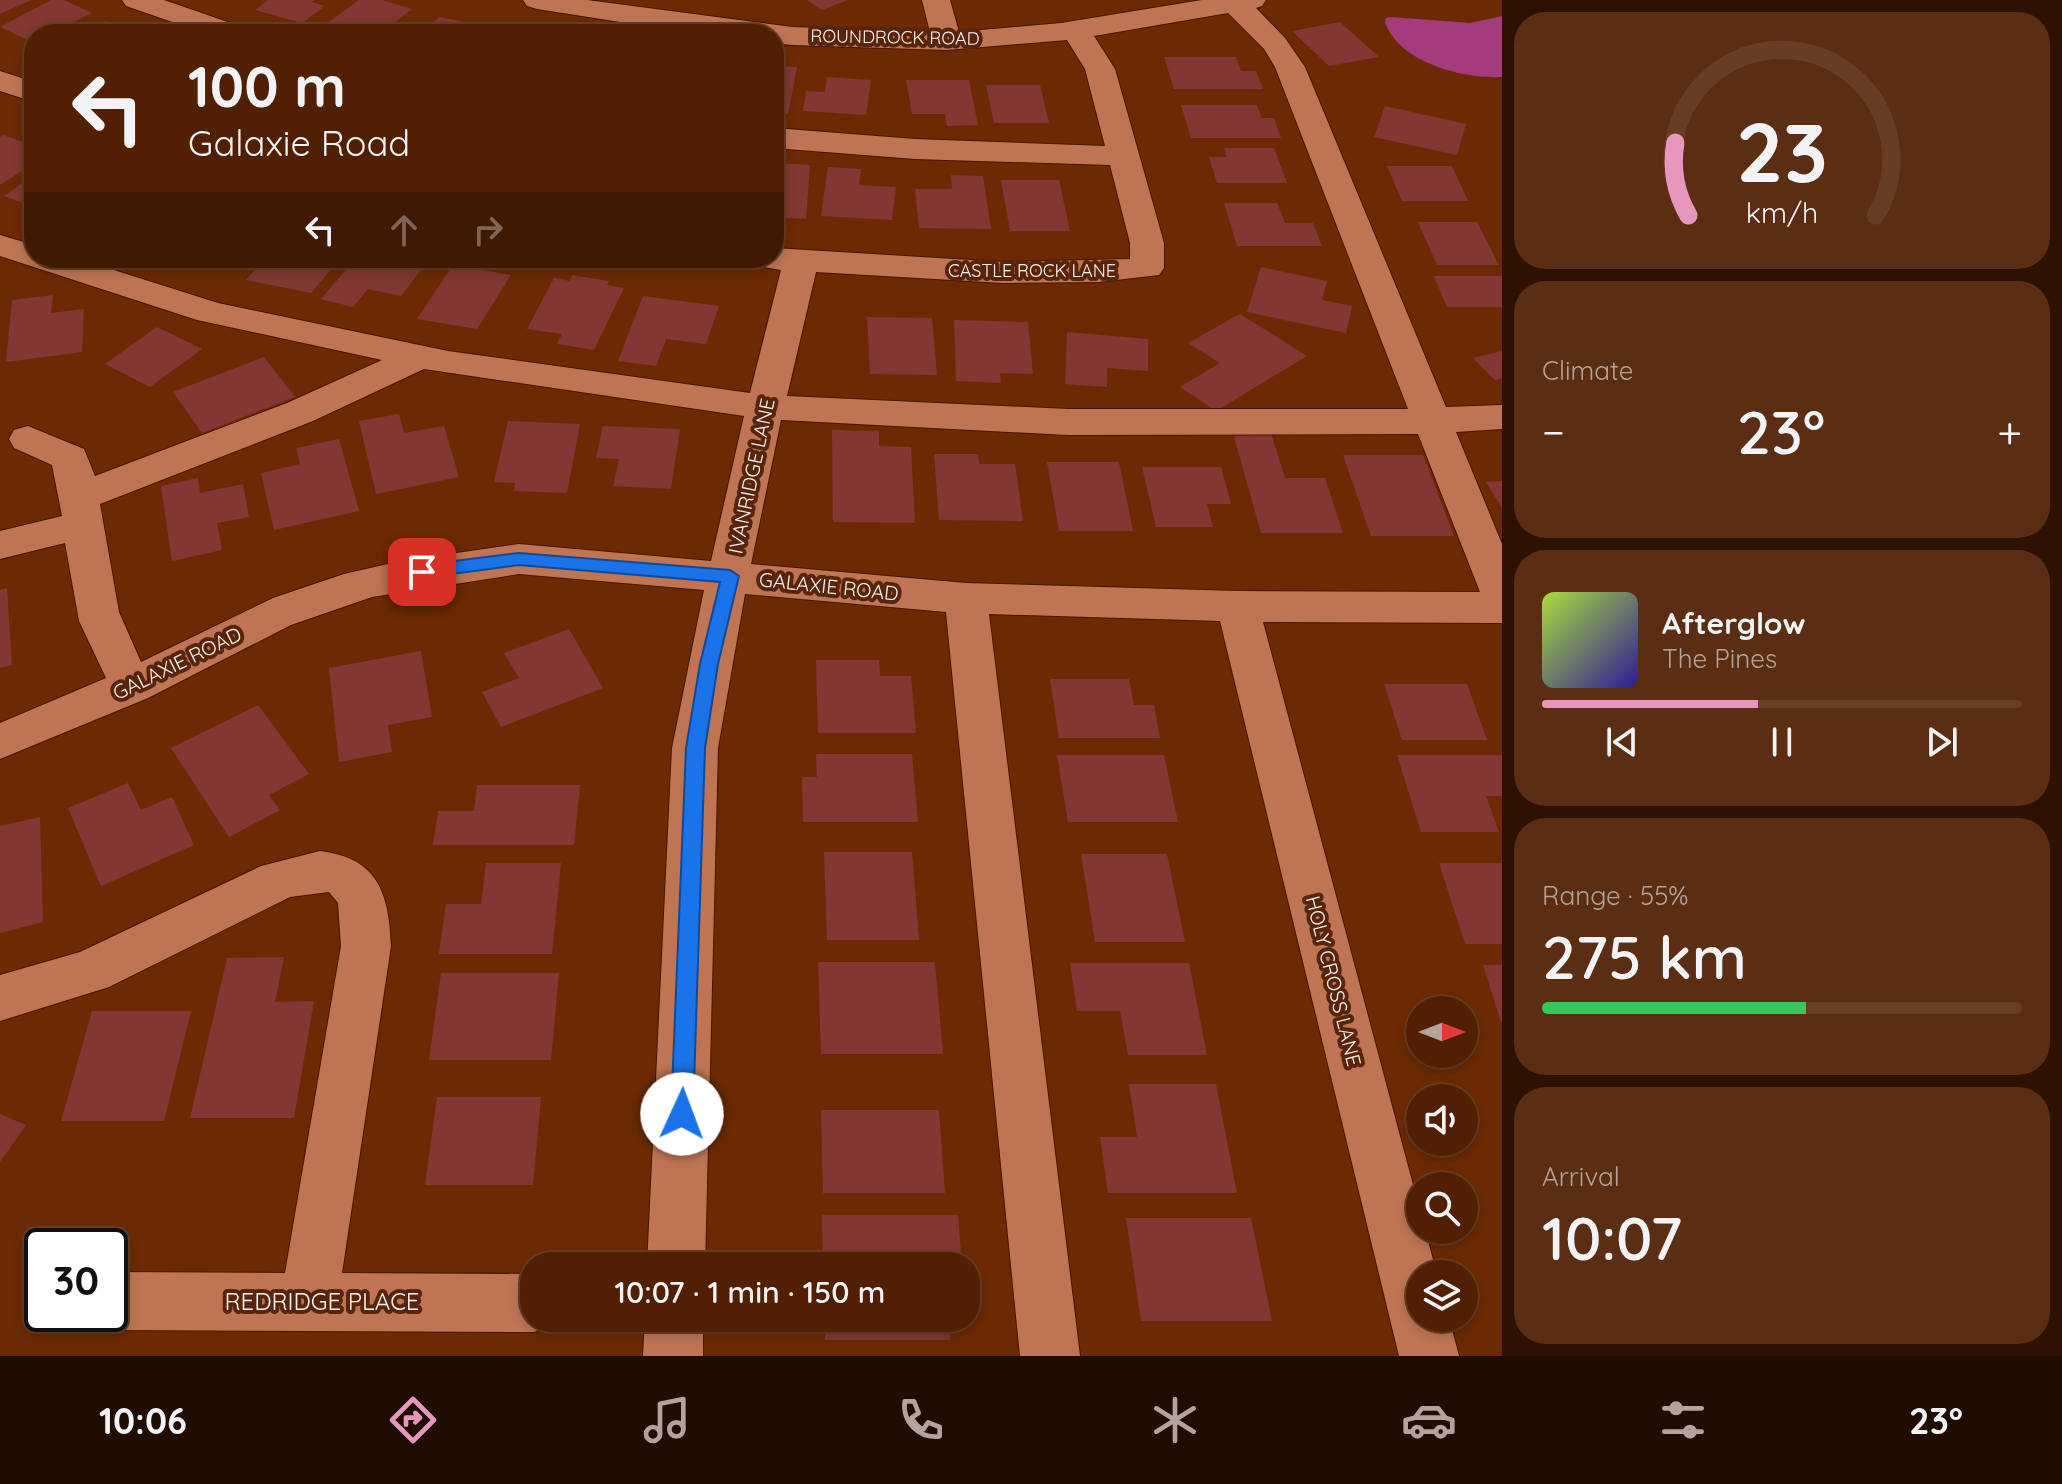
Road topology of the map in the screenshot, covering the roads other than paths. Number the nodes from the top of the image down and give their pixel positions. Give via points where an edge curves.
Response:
1 (136, 0) edge
2 (537, 0) edge
3 (936, 0) edge
4 (1243, 1) edge
5 (708, 14) edge
6 (206, 24) edge
7 (763, 24) edge
8 (784, 28) edge
9 (1076, 31) junction
10 (947, 41) junction
11 (0, 80) edge
12 (24, 89) edge
13 (784, 139) edge
14 (1124, 156) junction
15 (0, 245) edge
16 (24, 253) edge
17 (784, 260) edge
18 (72, 268) edge
19 (781, 268) edge
20 (420, 357) junction
21 (765, 407) junction
22 (1502, 417) edge
23 (1433, 420) junction
24 (28, 439) dead end
25 (82, 511) junction
26 (0, 545) edge
27 (730, 576) junction
28 (1502, 595) edge
29 (966, 598) junction
30 (1238, 606) junction
31 (1502, 608) edge
32 (132, 686) junction
33 (0, 741) edge
34 (0, 998) edge
35 (677, 1252) edge
36 (128, 1301) edge
37 (309, 1301) junction
38 (520, 1303) edge
39 (674, 1332) edge
40 (673, 1356) edge
41 (1050, 1356) edge
42 (1429, 1356) edge

1 - 6 street
2 - 5 street, ROUNDROCK ROAD
3 - 10 street
4 - 9 street, ROUNDROCK ROAD
4 - 23 street via 1290,67
5 - 7 street, ROUNDROCK ROAD
8 - 10 street, ROUNDROCK ROAD via 851,40
9 - 10 street, ROUNDROCK ROAD
9 - 14 street, CASTLE ROCK LANE via 1100,69
11 - 12 street
13 - 14 street
14 - 17 street, CASTLE ROCK LANE via 1147,243 1147,268 970,273
15 - 16 street
18 - 20 street via 210,312
19 - 21 street, IVANRIDGE LANE
20 - 21 street
20 - 25 street
21 - 23 street via 1068,422
21 - 27 street, IVANRIDGE LANE
22 - 23 street
23 - 28 street
24 - 25 street via 70,458
25 - 26 street
25 - 32 street via 98,615
27 - 29 street, GALAXIE ROAD
27 - 32 street, GALAXIE ROAD via 519,559 367,582 287,609
27 - 35 street, IVANRIDGE LANE via 695,748
29 - 30 street, GALAXIE ROAD
29 - 41 street
30 - 31 street, GALAXIE ROAD
30 - 42 street, HOLY CROSS LANE
32 - 33 street, GALAXIE ROAD
34 - 37 street via 91,971 306,870 333,871 357,886 367,915 366,946
36 - 37 street, REDRIDGE PLACE
37 - 38 street, REDRIDGE PLACE
39 - 40 street

